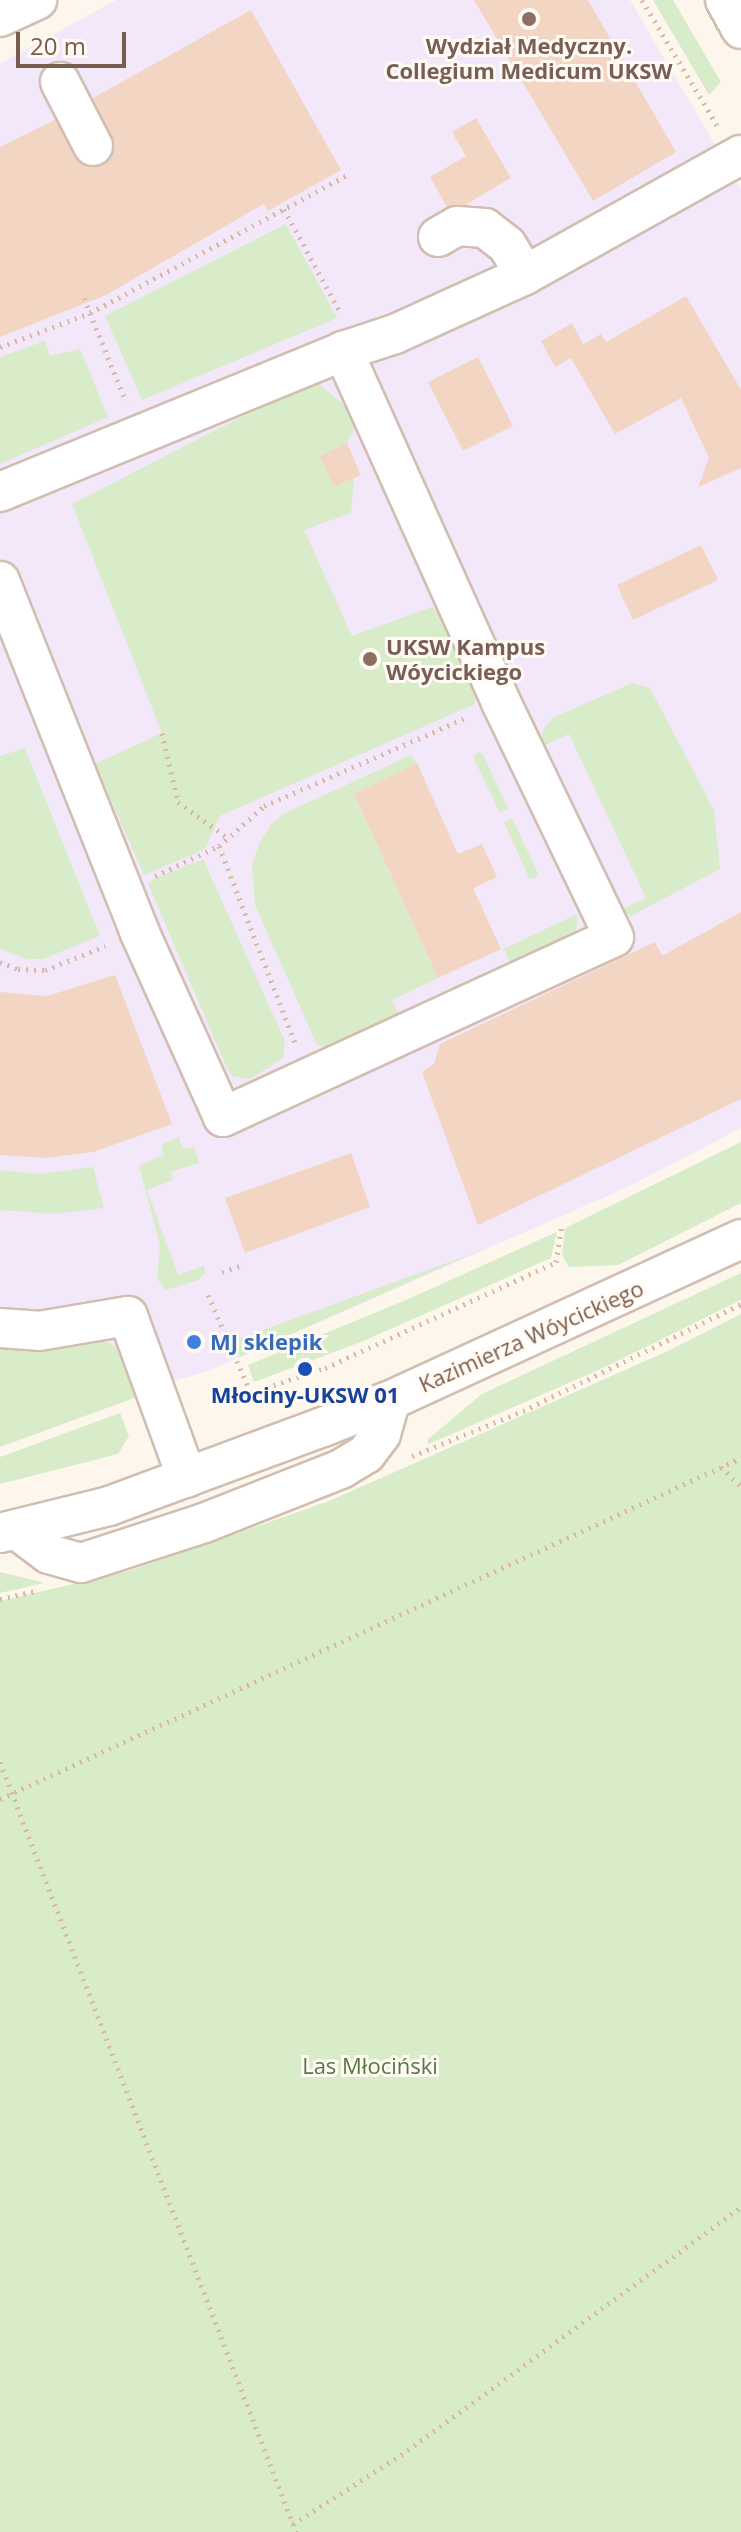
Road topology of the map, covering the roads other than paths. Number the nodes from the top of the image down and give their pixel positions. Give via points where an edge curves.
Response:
1 (37, 0) edge
2 (725, 0) edge
3 (0, 17) edge
4 (741, 29) edge
5 (60, 82) dead end
6 (732, 145) edge
7 (93, 146) dead end
8 (438, 237) dead end
9 (525, 275) junction
10 (344, 337) junction
11 (0, 492) edge
12 (0, 581) edge
13 (741, 1239) edge
14 (0, 1328) edge
15 (391, 1400) junction
16 (187, 1478) junction
17 (9, 1531) edge

1 - 3 street
2 - 4 street
5 - 7 street
6 - 9 street
8 - 9 street via 457,226 485,228 507,245
9 - 10 street via 395,334
10 - 11 street
10 - 12 street via 501,702 614,937 223,1117 123,889
13 - 15 street, Kazimierza Wóycickiego
14 - 16 street via 39,1331 128,1316
15 - 16 street, Kazimierza Wóycickiego
15 - 17 street via 381,1434 366,1454 341,1469 204,1523 81,1563 49,1554
16 - 17 street, Kazimierza Wóycickiego via 109,1506

